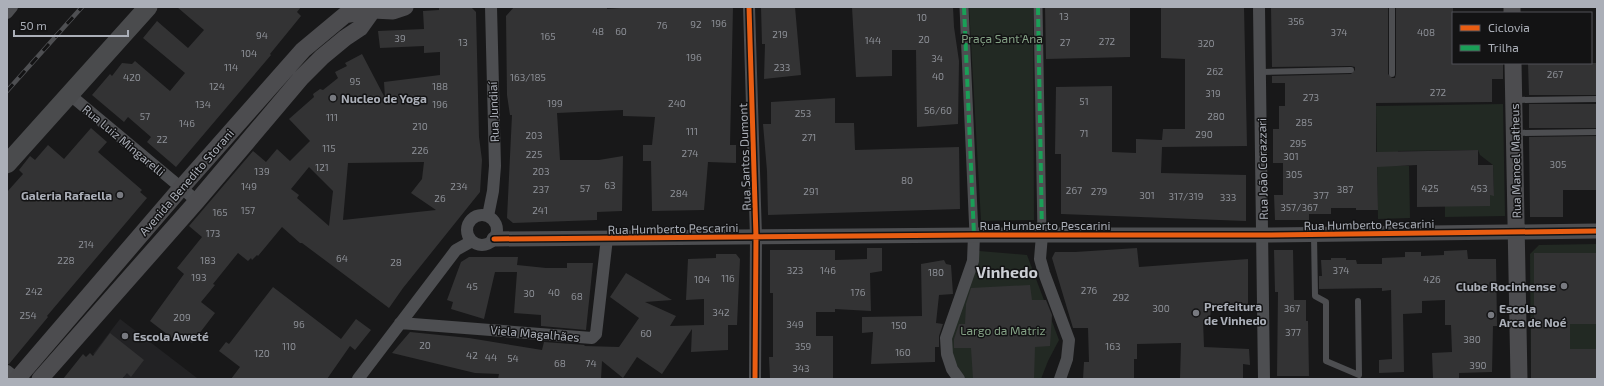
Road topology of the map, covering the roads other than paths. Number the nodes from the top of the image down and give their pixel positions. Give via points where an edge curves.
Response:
1 (12, 7) edge
2 (148, 7) edge
3 (405, 7) edge
4 (491, 7) edge
5 (749, 7) edge
6 (964, 7) edge
7 (1038, 7) edge
8 (1259, 7) edge
9 (1392, 7) edge
10 (371, 8) edge
11 (344, 11) edge
12 (7, 13) edge
13 (1513, 64) edge
14 (1351, 70) dead end
15 (1260, 72) junction
16 (1392, 74) dead end
17 (69, 94) junction
18 (1597, 99) edge
19 (1514, 100) junction
20 (1597, 132) edge
21 (1514, 133) junction
22 (7, 164) edge
23 (181, 188) junction
24 (197, 201) junction
25 (488, 216) junction
26 (1597, 230) edge
27 (1516, 232) junction
28 (974, 235) junction
29 (1042, 235) junction
30 (1263, 235) junction
31 (1314, 235) junction
32 (756, 237) junction
33 (607, 238) junction
34 (494, 239) junction
35 (472, 241) junction
36 (1358, 301) dead end
37 (400, 323) junction
38 (7, 371) edge
39 (17, 379) edge
40 (40, 379) edge
41 (358, 379) edge
42 (755, 379) edge
43 (959, 379) edge
44 (1060, 379) edge
45 (1264, 379) edge
46 (1519, 379) edge

1 - 12 street
2 - 17 main road
3 - 10 main road, Avenida Benedito Storani via 393,11
4 - 25 street, Rua Jundiaí via 495,166
5 - 32 street, Rua Santos Dumont
6 - 28 street
7 - 29 street
8 - 15 street, Rua João Corazzari
9 - 16 lane
10 - 11 main road, Avenida Benedito Storani
10 - 24 main road, Avenida Benedito Storani via 360,28 322,57 301,78
11 - 23 main road, Avenida Benedito Storani via 303,50
13 - 19 main road, Rua Manoel Matheus
14 - 15 lane
15 - 30 street, Rua João Corazzari
17 - 22 main road
17 - 23 street, Rua Luiz Mingarelli
18 - 19 lane
19 - 21 main road, Rua Manoel Matheus
20 - 21 lane
21 - 27 main road, Rua Manoel Matheus
23 - 24 street, Rua Luiz Mingarelli
23 - 39 main road, Avenida Benedito Storani
24 - 40 main road, Avenida Benedito Storani
25 - 34 street via 496,226
25 - 35 street via 479,215 471,220 467,228
26 - 27 street, Rua Humberto Pescarini
27 - 31 street, Rua Humberto Pescarini
27 - 46 main road, Rua Manoel Matheus
28 - 29 street, Rua Humberto Pescarini
28 - 32 street, Rua Humberto Pescarini
28 - 43 street via 973,261 946,338 946,354
29 - 30 street, Rua Humberto Pescarini
29 - 44 street via 1040,259 1069,340 1067,359
30 - 31 street, Rua Humberto Pescarini
30 - 45 street, Rua João Corazzari
31 - 36 lane via 1315,296 1326,302 1326,361 1359,375
32 - 33 street, Rua Humberto Pescarini
32 - 42 street, Rua Santos Dumont
33 - 34 street, Rua Humberto Pescarini
33 - 37 street, Viela Magalhães via 596,334 592,338
34 - 35 street via 485,244
35 - 37 street via 456,250
37 - 41 street
38 - 39 street

